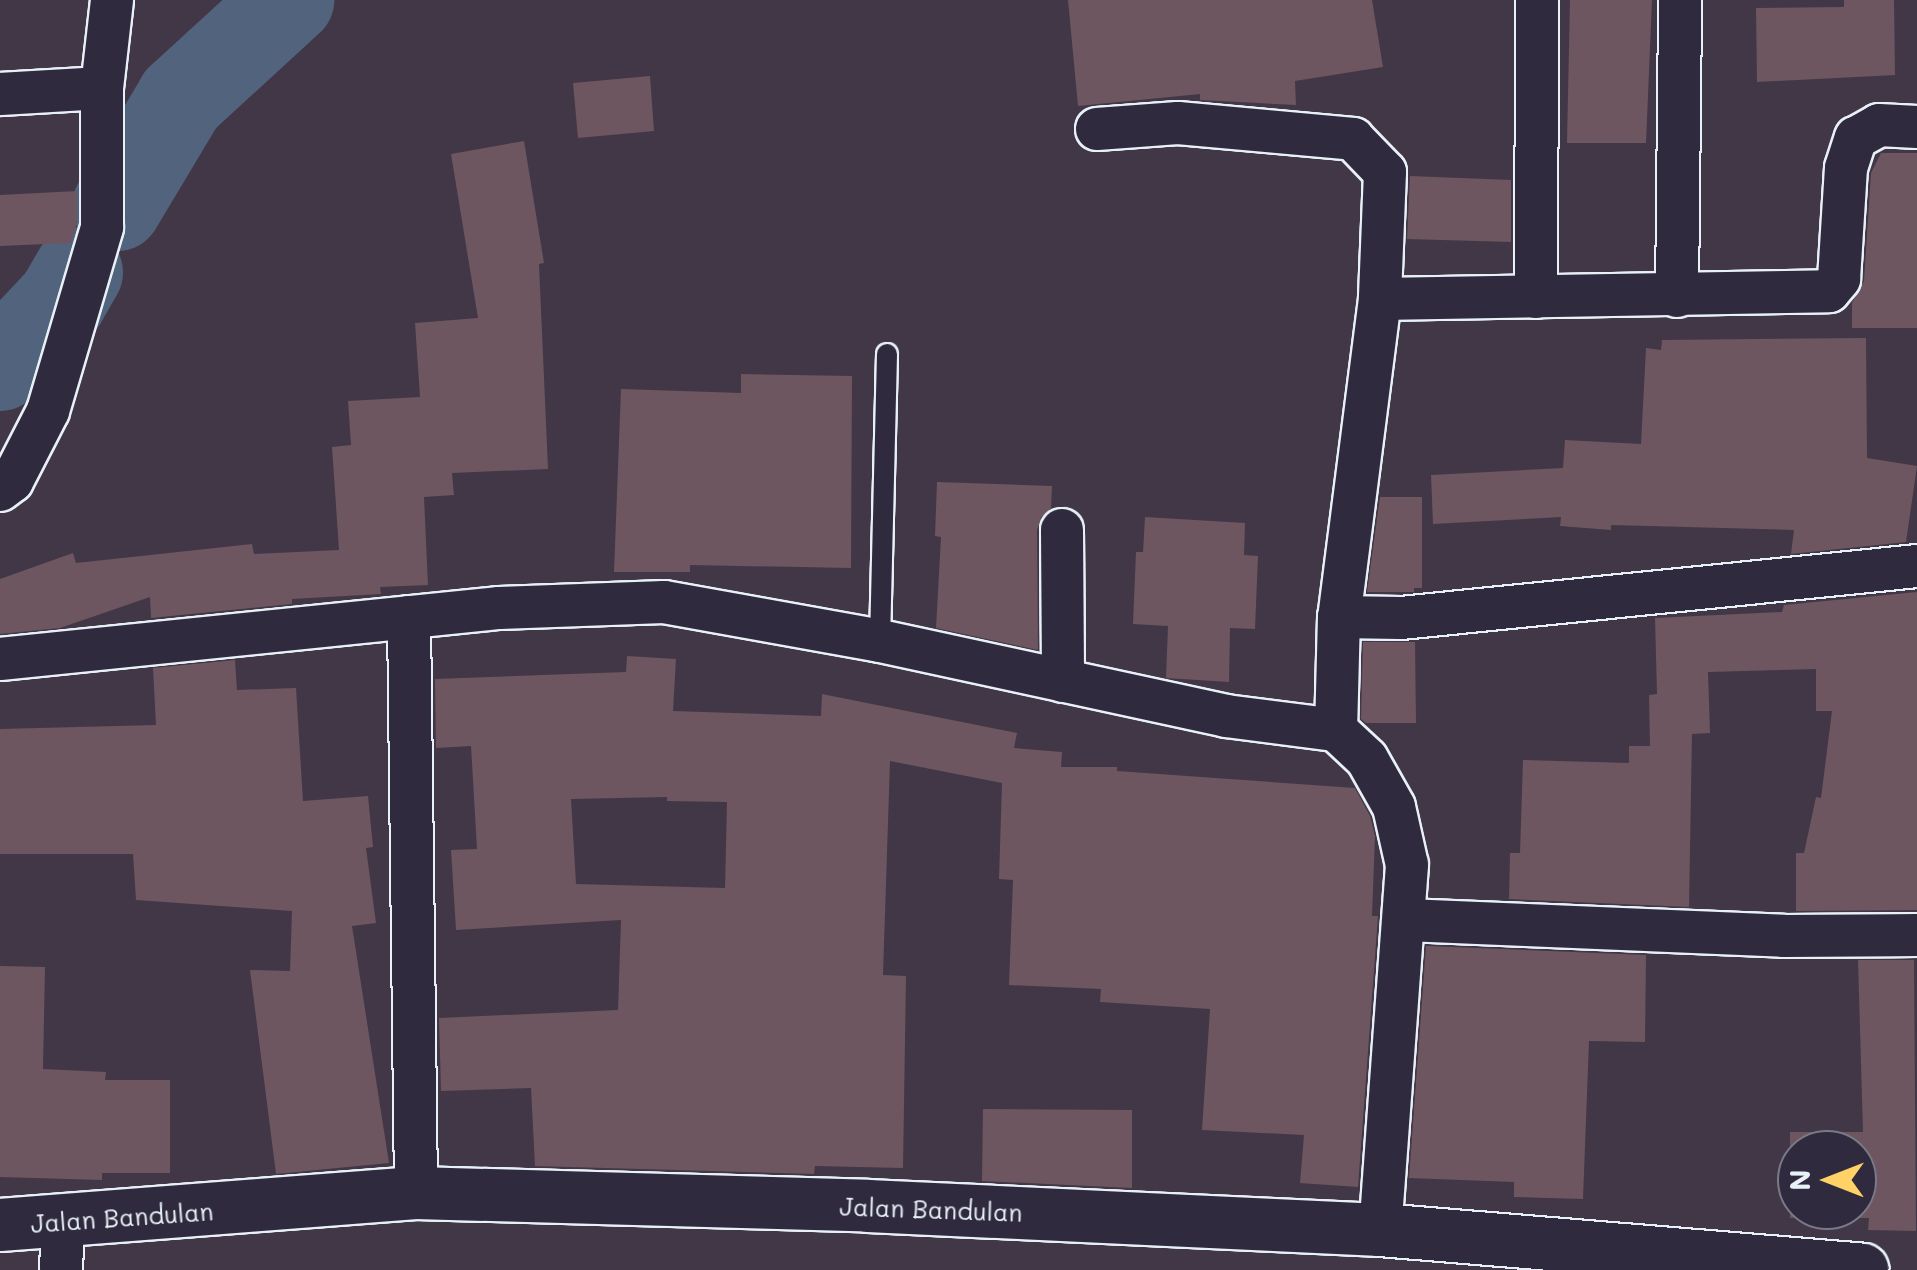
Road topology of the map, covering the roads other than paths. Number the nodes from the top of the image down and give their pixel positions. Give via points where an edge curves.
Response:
1 (112, 0) edge
2 (1537, 0) edge
3 (1680, 0) edge
4 (102, 88) junction
5 (0, 94) edge
6 (1917, 127) edge
7 (1098, 129) dead end
8 (1677, 296) junction
9 (1536, 297) junction
10 (1380, 298) junction
11 (887, 354) dead end
12 (0, 490) edge
13 (1062, 530) dead end
14 (1917, 566) edge
15 (409, 617) junction
16 (1339, 618) junction
17 (880, 641) junction
18 (0, 659) edge
19 (1062, 681) junction
20 (1336, 730) junction
21 (1406, 920) junction
22 (1917, 935) edge
23 (416, 1193) junction
24 (0, 1225) edge
25 (1380, 1230) junction
26 (62, 1246) edge
27 (1862, 1270) edge

1 - 4 street
2 - 9 street
3 - 8 street
4 - 5 street
4 - 12 street via 102,227 48,411 12,481
6 - 8 street via 1879,125 1856,138 1846,168 1839,279 1829,291
7 - 10 street via 1178,123 1353,140 1385,172
8 - 9 street
9 - 10 street
10 - 16 street
11 - 17 lane
13 - 19 street
14 - 16 street via 1402,618
15 - 17 street via 569,602 664,602
15 - 18 street
15 - 23 street
16 - 20 street
17 - 19 street
19 - 20 street via 1226,716
20 - 21 street via 1366,759 1394,807 1407,865
21 - 22 street
21 - 25 street
23 - 25 street, Jalan Bandulan
23 - 26 street, Jalan Bandulan
24 - 26 street, Jalan Bandulan
25 - 27 street, Jalan Bandulan

